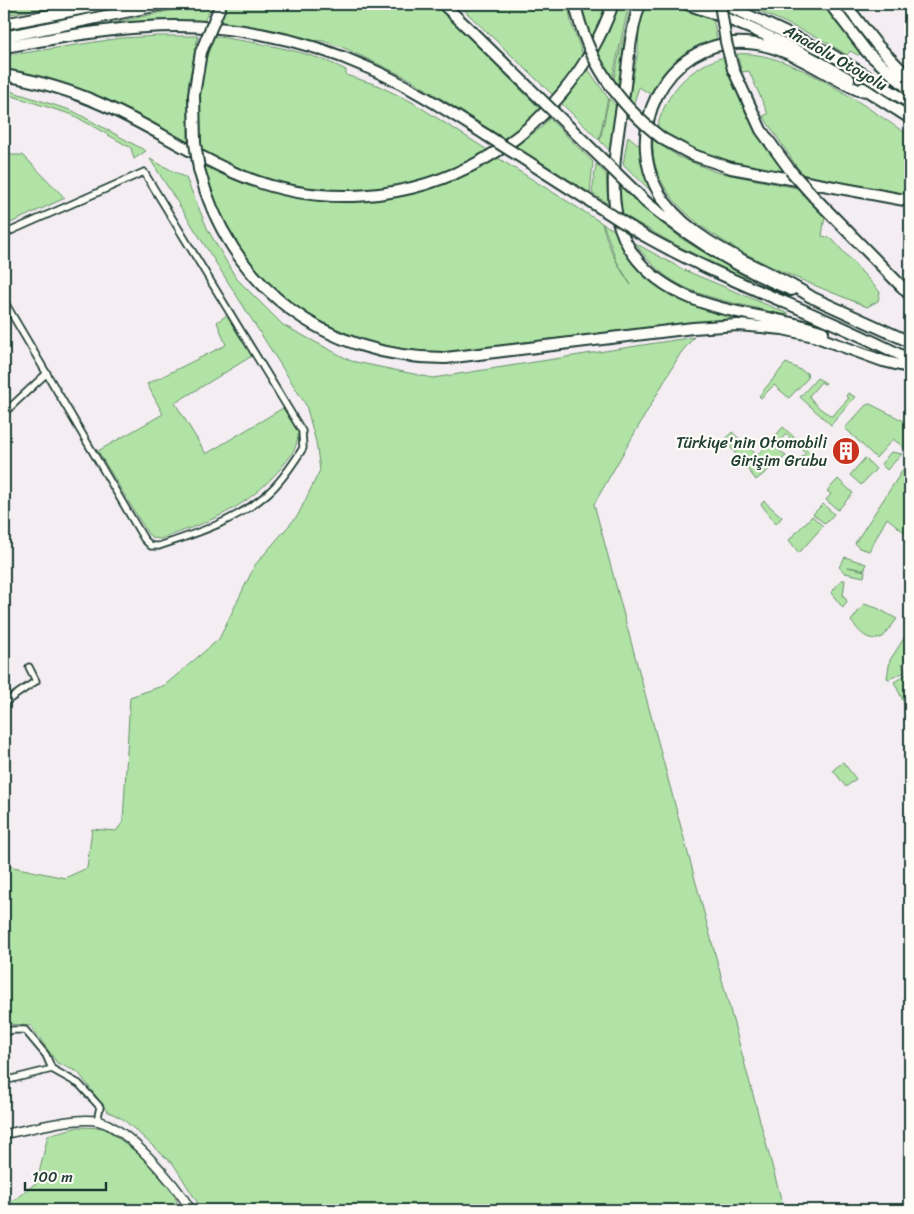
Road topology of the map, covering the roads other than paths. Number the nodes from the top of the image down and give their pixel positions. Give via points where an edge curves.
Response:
1 (104, 4) edge
2 (164, 4) edge
3 (221, 4) edge
4 (443, 4) edge
5 (575, 4) edge
6 (613, 4) edge
7 (640, 4) edge
8 (688, 4) edge
9 (720, 4) edge
10 (724, 4) edge
11 (830, 4) edge
12 (844, 4) edge
13 (4, 24) edge
14 (4, 37) edge
15 (4, 47) edge
16 (4, 75) edge
17 (910, 79) edge
18 (910, 90) edge
19 (868, 91) junction
20 (910, 103) edge
21 (910, 118) edge
22 (910, 201) edge
23 (4, 234) edge
24 (910, 296) edge
25 (814, 298) junction
26 (4, 301) edge
27 (910, 342) edge
28 (910, 365) edge
29 (47, 373) junction
30 (4, 413) edge
31 (29, 667) dead end
32 (4, 703) edge
33 (4, 1032) edge
34 (52, 1069) junction
35 (4, 1081) edge
36 (97, 1121) junction
37 (4, 1134) edge
38 (191, 1210) edge

1 - 13 highway
2 - 14 highway
3 - 28 highway, bridge via 201,52 194,96 195,143 210,203 241,260 266,288 300,316 333,335 365,348 406,356 466,356 723,325 783,329 814,336 883,361
4 - 25 highway, bridge via 647,202 684,232 778,285
5 - 22 highway, bridge via 590,52 604,78 630,112 663,139 693,156 731,168
6 - 16 highway via 595,43 572,80 553,104 522,133 492,155 452,175 418,187 381,194 316,195 267,185 223,168 102,104 47,84
7 - 28 highway via 613,172 617,221 637,258 661,281 685,295 816,329
8 - 19 highway, Anadolu Otoyolu via 784,43
9 - 24 highway, bridge via 733,69 757,122 790,170
10 - 20 highway, Anadolu Otoyolu via 829,53
11 - 18 highway via 866,52
12 - 17 highway via 877,46
15 - 28 highway, bridge via 147,27 211,28 309,45 371,69 411,89 643,234 714,273 868,339
19 - 21 highway, Anadolu Otoyolu
19 - 25 highway via 850,86 781,51 748,43 729,44 700,52 677,67 656,96 648,118 645,144 649,168 661,195 673,211 714,243
23 - 29 street via 144,172 302,431 303,448 268,494 234,517 217,526 151,546 144,540
25 - 27 highway
26 - 29 street
29 - 30 street
31 - 32 street via 36,681
33 - 34 street via 26,1030 46,1055
34 - 35 street
34 - 36 street via 79,1084 100,1107
36 - 37 main road via 53,1124
36 - 38 main road via 131,1140 166,1175

